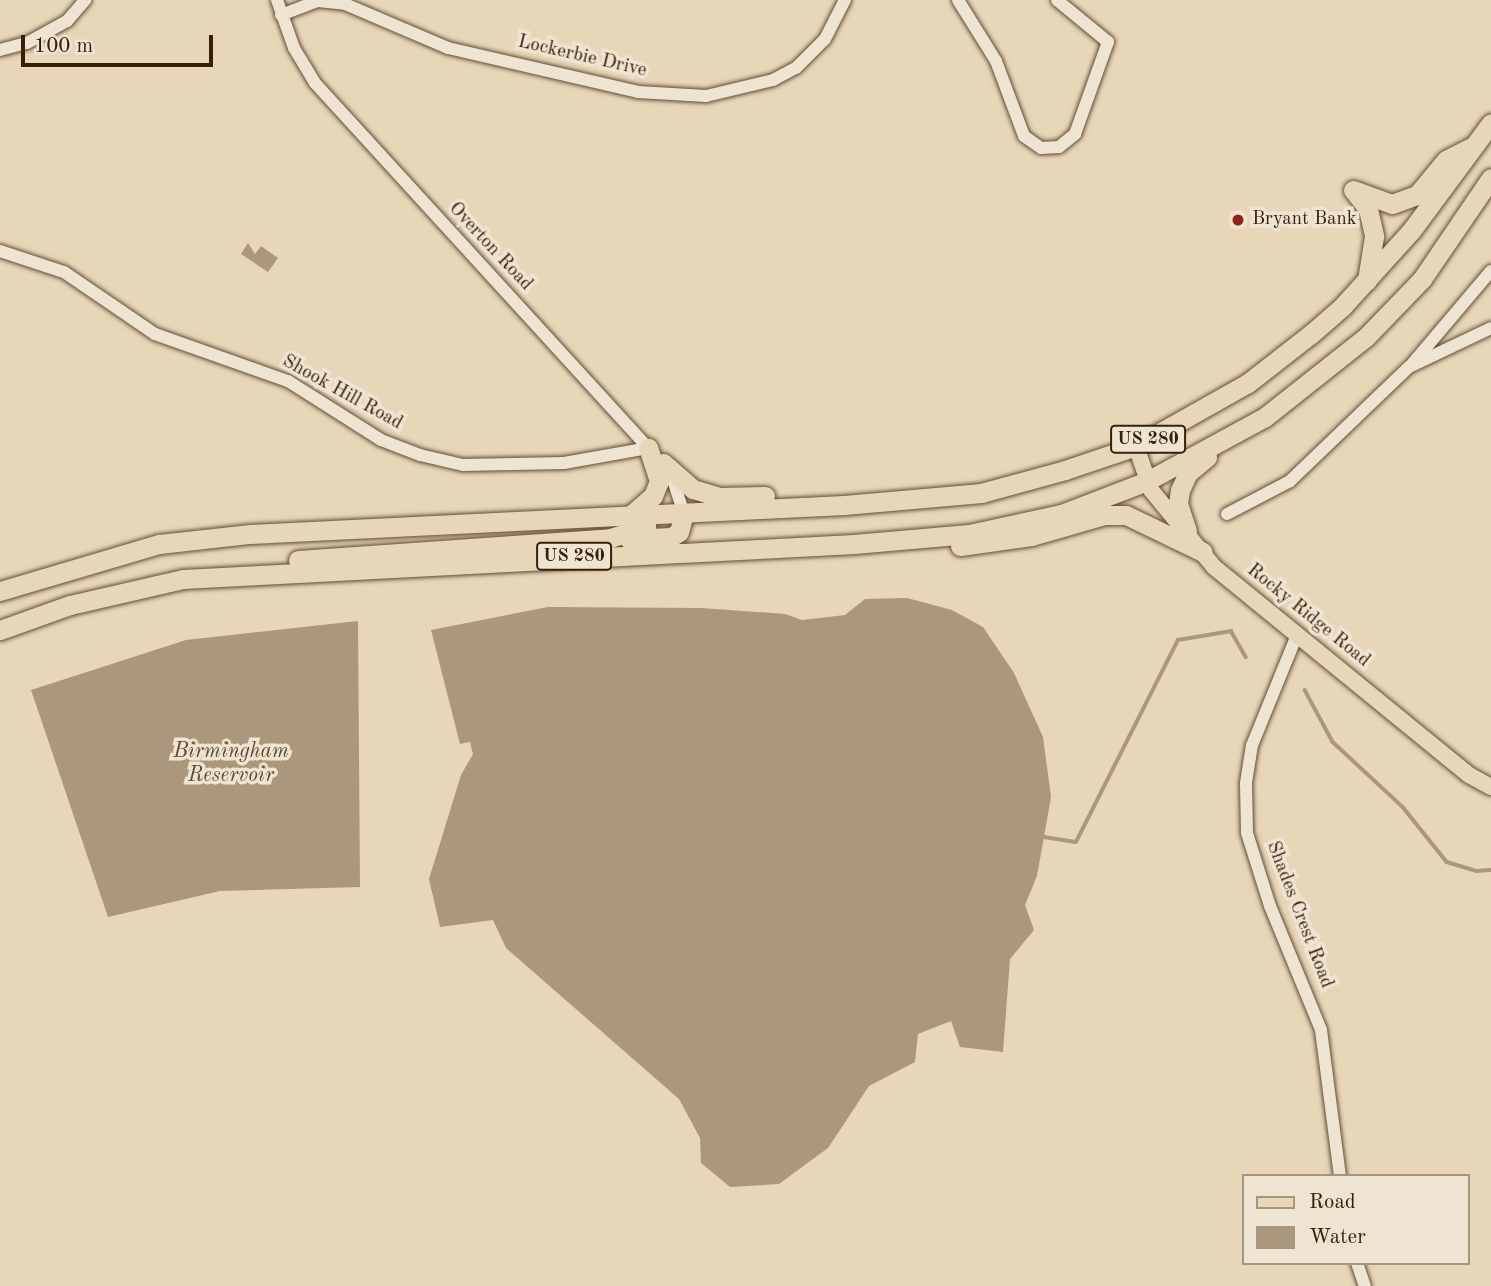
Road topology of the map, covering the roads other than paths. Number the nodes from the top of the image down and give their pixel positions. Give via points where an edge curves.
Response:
1 (85, 0) edge
2 (277, 0) edge
3 (845, 0) edge
4 (958, 0) edge
5 (1057, 0) edge
6 (281, 15) junction
7 (0, 50) edge
8 (1491, 123) edge
9 (1474, 146) junction
10 (1491, 177) edge
11 (0, 251) edge
12 (1491, 271) edge
13 (1367, 280) junction
14 (1491, 328) edge
15 (1409, 367) junction
16 (1221, 441) junction
17 (1136, 446) junction
18 (648, 448) junction
19 (663, 463) junction
20 (1147, 481) junction
21 (909, 499) junction
22 (684, 513) junction
23 (1227, 514) dead end
24 (631, 515) junction
25 (1187, 531) junction
26 (610, 538) junction
27 (854, 544) junction
28 (1203, 552) junction
29 (183, 579) junction
30 (0, 591) edge
31 (0, 630) edge
32 (1297, 635) junction
33 (1491, 787) edge
34 (1340, 1174) edge
35 (1358, 1265) edge
36 (1365, 1286) edge

1 - 7 street via 67,21 27,43
2 - 6 street, Overton Road
3 - 6 street, Lockerbie Drive via 825,39 796,68 773,80 706,96 638,92 448,48 345,4 318,2
4 - 5 street via 996,61 1024,136 1041,148 1059,147 1075,134 1108,42
6 - 18 street, Overton Road via 314,83
8 - 9 highway, US 280
9 - 13 highway, US 280 via 1411,231
9 - 13 highway via 1446,160 1417,195 1392,204 1353,190 1368,209 1374,236
10 - 16 highway, US 280 via 1422,279 1366,337 1265,417
11 - 18 street, Shook Hill Road via 64,272 155,334 288,381 381,440 420,455 463,465 564,463
12 - 15 street
13 - 17 highway, US 280 via 1311,334 1248,383
14 - 15 street
15 - 23 street via 1290,481
16 - 20 highway, US 280
16 - 25 highway via 1188,473 1180,490 1178,503
17 - 20 main road, Rocky Ridge Road
17 - 21 highway, US 280 via 981,493
18 - 19 street, Overton Road
18 - 24 highway via 659,481 653,496
19 - 21 highway via 692,489 720,497 841,494
19 - 22 street, Overton Road via 678,485
20 - 25 main road, Rocky Ridge Road
20 - 27 highway, US 280 via 1061,514 969,534
21 - 22 highway, US 280
22 - 24 highway, US 280
22 - 26 highway via 678,532 671,537
24 - 26 highway via 646,527
24 - 30 highway, US 280 via 250,534 159,544
25 - 28 main road, Rocky Ridge Road
26 - 29 highway via 341,554
27 - 28 highway via 881,550 984,544 1115,515 1144,521
27 - 29 highway, US 280
28 - 32 main road, Rocky Ridge Road via 1214,567
29 - 31 highway, US 280 via 70,604
32 - 33 main road, Rocky Ridge Road via 1469,775
32 - 34 street, Shades Crest Road via 1251,745 1247,834 1270,906 1321,1030
35 - 36 street

